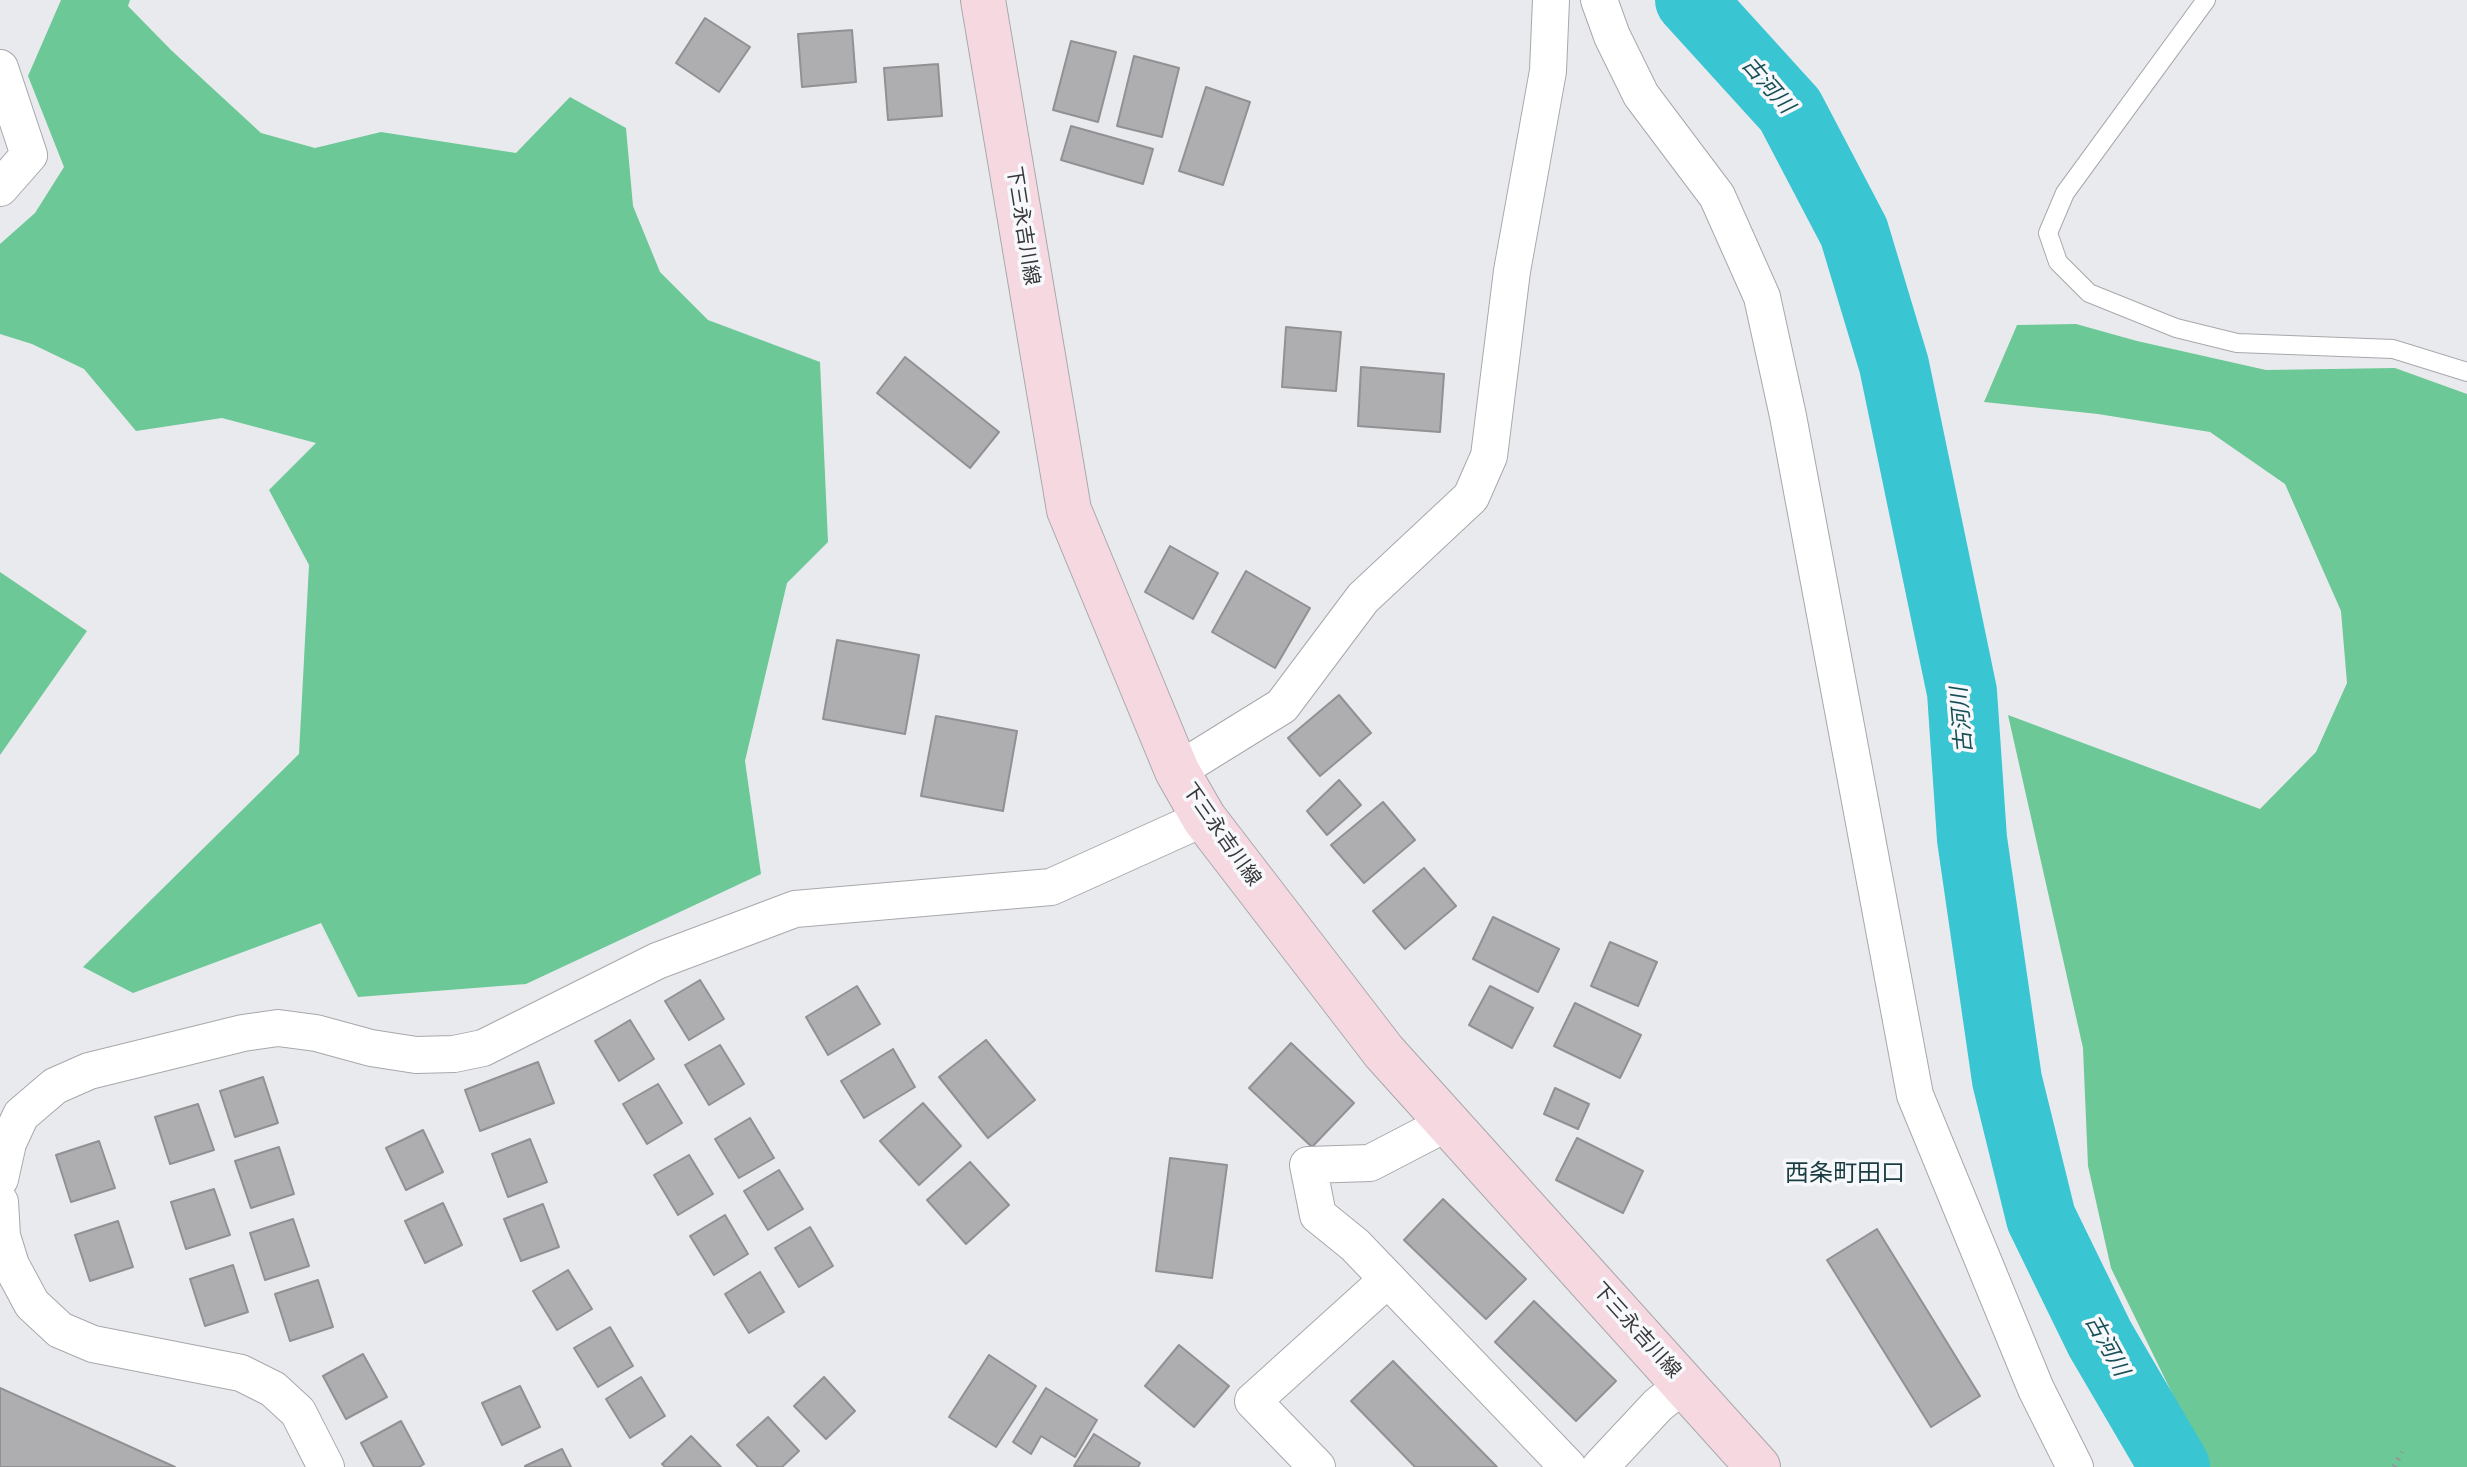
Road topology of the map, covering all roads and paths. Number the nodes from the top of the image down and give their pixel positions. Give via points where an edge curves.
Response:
1 (983, 0) edge
2 (1551, 0) edge
3 (1599, 0) edge
4 (2206, 0) edge
5 (0, 68) edge
6 (0, 188) edge
7 (2467, 372) edge
8 (1177, 771) junction
9 (1204, 818) junction
10 (1447, 1123) junction
11 (0, 1179) edge
12 (0, 1202) edge
13 (1388, 1279) junction
14 (1684, 1384) junction
15 (2402, 1452) dead end
16 (326, 1467) edge
17 (1317, 1467) edge
18 (1568, 1467) edge
19 (1600, 1467) edge
20 (1758, 1467) edge
21 (2075, 1467) edge
22 (2394, 1467) edge

1 - 8 main road, 下三永吉川線 via 1069,510
2 - 8 street via 1548,71 1512,271 1489,456 1471,497 1363,598 1282,706
3 - 21 street via 1641,95 1717,196 1762,297 1915,1095 2036,1389
4 - 7 lane via 2065,193 2048,233 2058,262 2089,293 2176,328 2237,343 2393,349
5 - 6 street via 29,155
8 - 9 main road, 下三永吉川線
9 - 10 main road, 下三永吉川線 via 1384,1052
9 - 11 street via 1051,887 795,909 657,961 483,1048 416,1055 278,1028 89,1071 55,1086 21,1115
10 - 13 street via 1370,1163 1308,1165 1318,1215
10 - 14 main road, 下三永吉川線
12 - 16 street via 11,1265 32,1304 60,1330 93,1344 241,1373 273,1389 298,1412
13 - 17 street via 1253,1401
13 - 18 street
14 - 19 street
14 - 20 main road, 下三永吉川線
15 - 22 path

